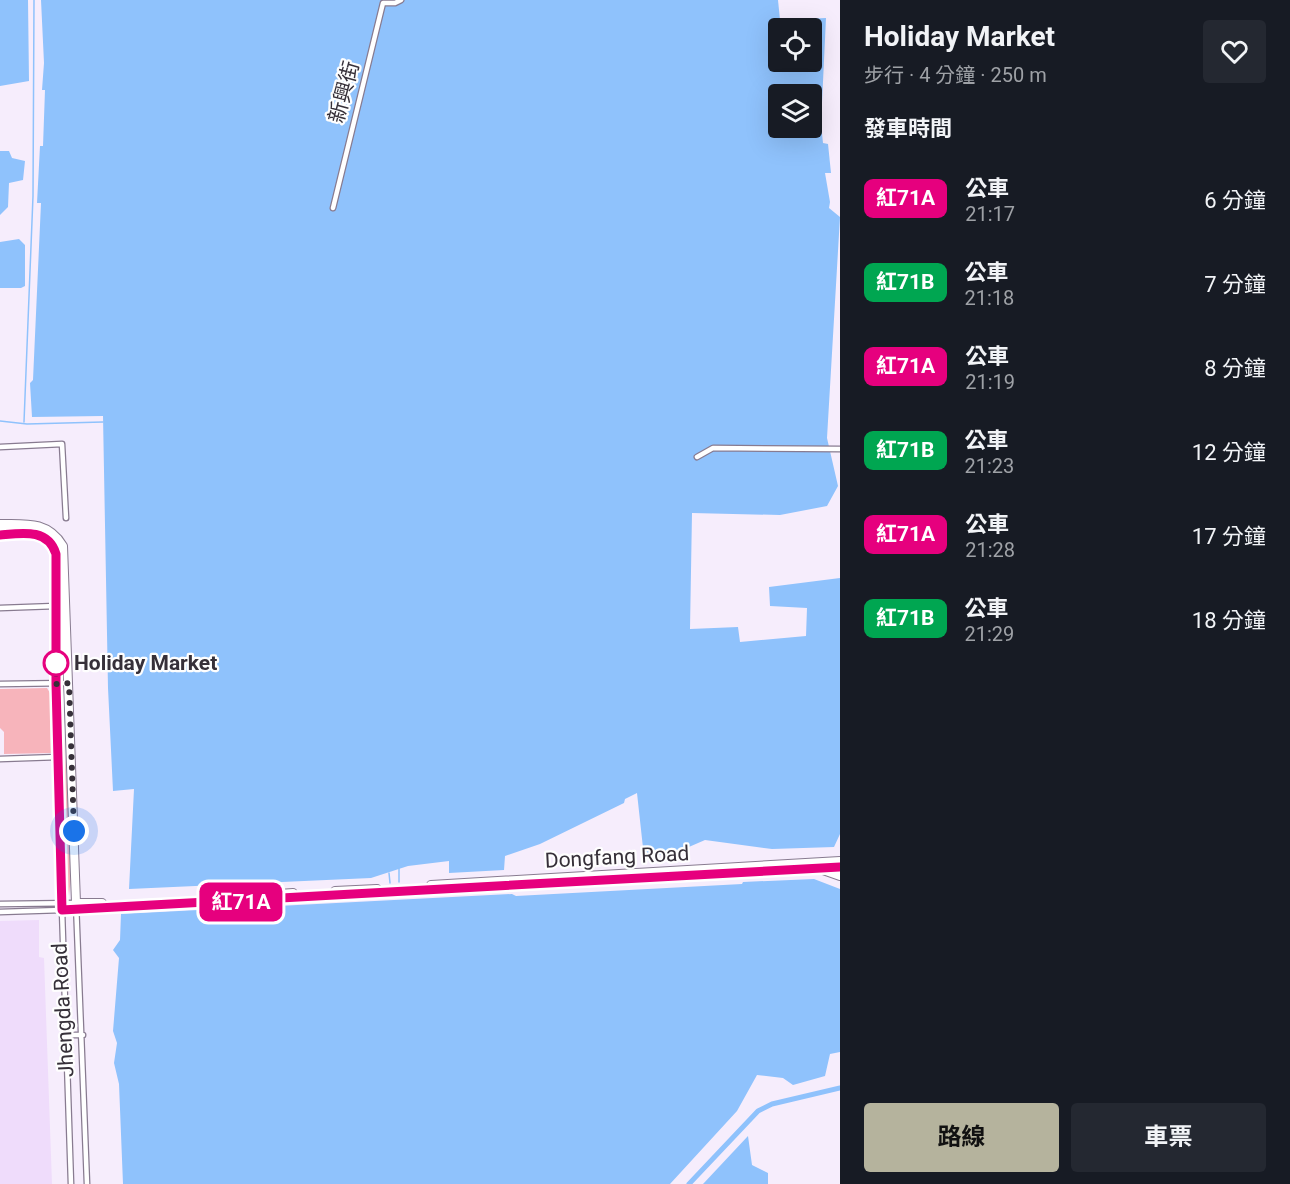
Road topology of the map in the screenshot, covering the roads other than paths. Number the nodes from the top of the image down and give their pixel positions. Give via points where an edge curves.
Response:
1 (401, 0) edge
2 (333, 208) dead end
3 (0, 447) edge
4 (840, 449) edge
5 (697, 457) dead end
6 (66, 518) dead end
7 (0, 525) edge
8 (0, 535) edge
9 (56, 606) junction
10 (0, 608) edge
11 (69, 683) junction
12 (0, 684) edge
13 (56, 684) junction
14 (58, 757) junction
15 (0, 759) edge
16 (838, 862) edge
17 (812, 868) junction
18 (840, 876) edge
19 (397, 890) junction
20 (0, 904) edge
21 (76, 905) junction
22 (62, 906) junction
23 (0, 912) edge
24 (66, 1035) junction
25 (82, 1035) junction
26 (71, 1184) edge
27 (87, 1184) edge

1 - 2 street, 新興街 via 383,3
3 - 6 street via 62,444
4 - 5 street via 713,448
7 - 11 main road, Jhengda Road via 42,526 52,531 63,546
8 - 9 main road, Jhengda Road via 37,534 51,543 56,558
9 - 10 street
9 - 13 main road, Jhengda Road
11 - 13 street
11 - 21 main road, Jhengda Road
12 - 13 street
13 - 14 main road, Jhengda Road
14 - 15 street
14 - 22 main road, Jhengda Road
16 - 17 main road, Dongfang Road
16 - 19 main road, Dongfang Road
17 - 18 main road
17 - 19 main road, Dongfang Road
19 - 21 main road
20 - 22 street
21 - 22 main road
21 - 25 street, Jhengda Road
22 - 23 street
22 - 24 street, Jhengda Road
24 - 25 street
24 - 26 street, Jhengda Road
25 - 27 street, Jhengda Road

